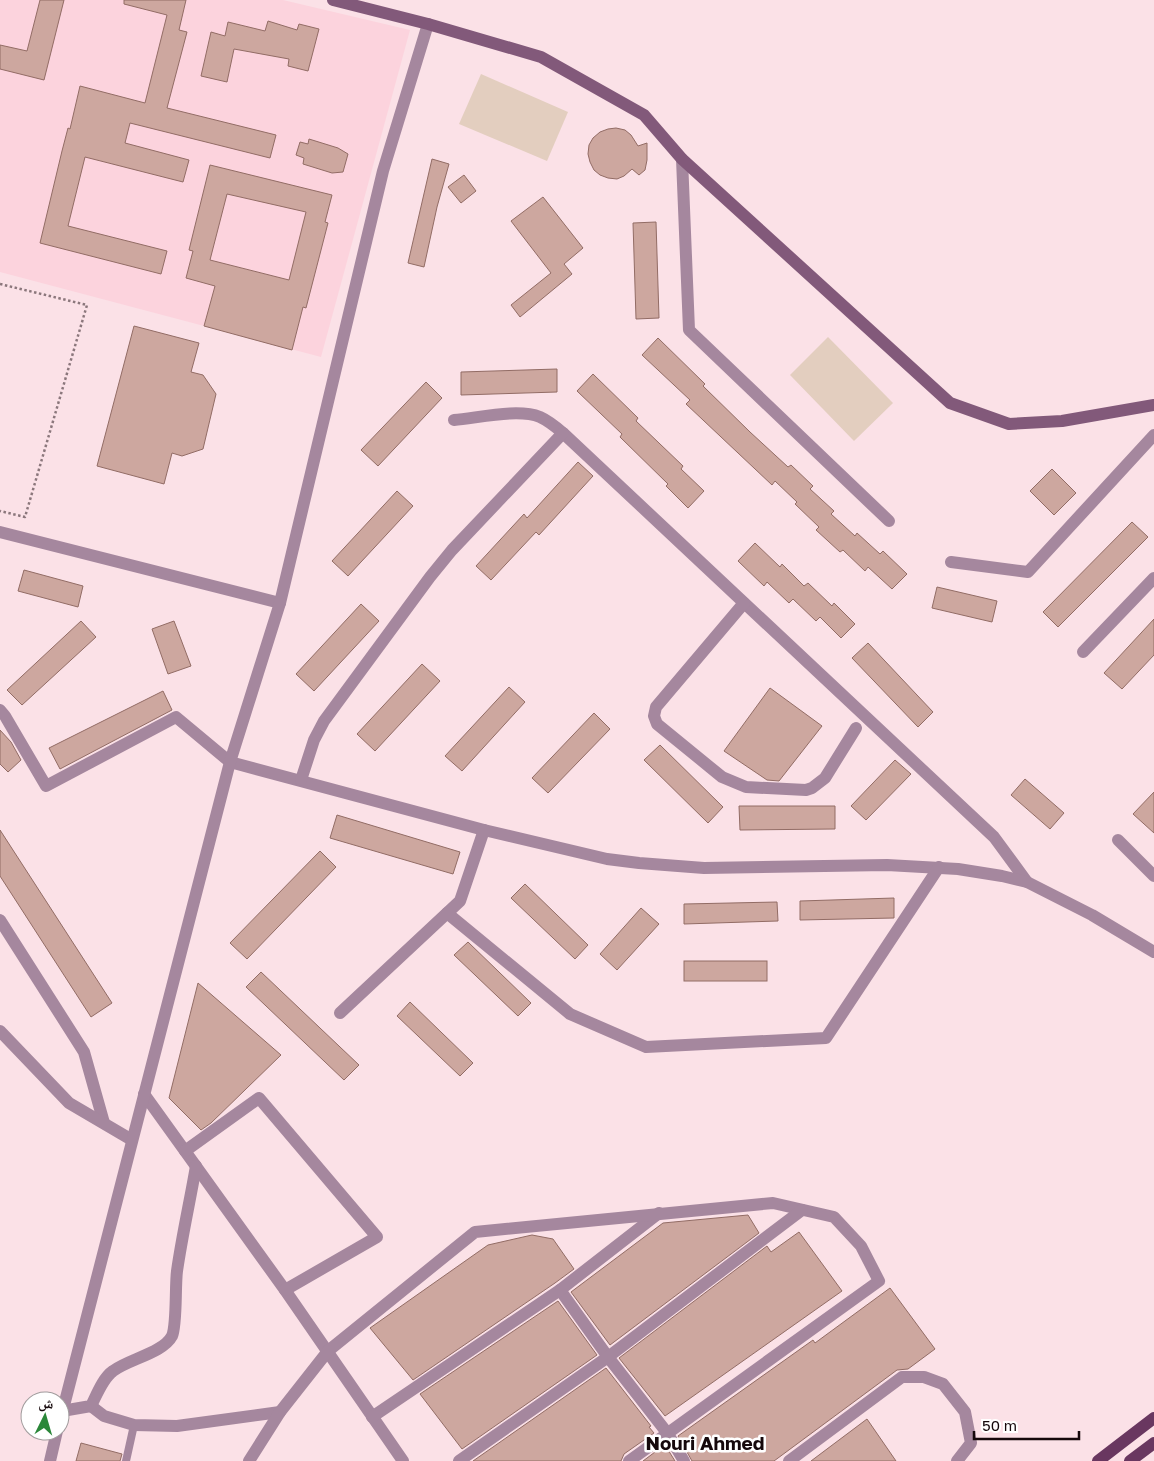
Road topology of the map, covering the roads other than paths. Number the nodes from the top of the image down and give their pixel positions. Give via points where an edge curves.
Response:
1 (333, 0) edge
2 (428, 24) junction
3 (682, 159) junction
4 (1154, 405) edge
5 (454, 420) dead end
6 (563, 433) junction
7 (1154, 436) edge
8 (889, 522) dead end
9 (0, 532) edge
10 (951, 562) dead end
11 (1154, 578) edge
12 (280, 603) junction
13 (744, 603) junction
14 (1083, 652) dead end
15 (0, 710) edge
16 (856, 728) dead end
17 (230, 762) junction
18 (301, 780) junction
19 (484, 830) junction
20 (1118, 840) dead end
21 (939, 867) junction
22 (1154, 876) edge
23 (1027, 882) junction
24 (447, 913) junction
25 (0, 920) edge
26 (1154, 952) edge
27 (340, 1013) dead end
28 (0, 1031) edge
29 (144, 1094) junction
30 (104, 1123) junction
31 (132, 1140) junction
32 (185, 1151) junction
33 (196, 1166) junction
34 (802, 1210) junction
35 (659, 1213) junction
36 (285, 1290) junction
37 (560, 1290) junction
38 (328, 1351) junction
39 (608, 1357) junction
40 (67, 1391) edge
41 (91, 1406) junction
42 (280, 1412) junction
43 (70, 1413) edge
44 (372, 1417) junction
45 (1154, 1418) edge
46 (134, 1425) junction
47 (668, 1434) junction
48 (55, 1441) edge
49 (1154, 1443) edge
50 (1145, 1456) edge
51 (50, 1461) edge
52 (126, 1461) edge
53 (249, 1461) edge
54 (403, 1461) edge
55 (459, 1461) edge
56 (629, 1461) edge
57 (684, 1461) edge
58 (789, 1461) edge
59 (957, 1461) edge
60 (1098, 1461) edge
61 (1130, 1461) edge

1 - 2 main road
2 - 3 main road via 541,56 644,115
2 - 12 street via 384,171
3 - 4 main road via 950,403 1009,424 1062,421
3 - 8 street via 689,330
5 - 6 street via 505,414 533,415
6 - 13 street
6 - 18 street via 430,577 324,721
7 - 10 street via 1028,572
9 - 12 street
11 - 14 street
12 - 17 street
13 - 16 street via 656,707 654,716 657,724 722,778 746,787 806,790 825,778
13 - 23 street via 994,837
15 - 17 street via 46,786 176,718
17 - 18 street
17 - 29 street
18 - 19 street
19 - 21 street via 607,859 672,866 865,864
19 - 24 street via 460,902
20 - 22 street
21 - 23 street via 978,871
21 - 24 street via 826,1038 646,1046 570,1014
23 - 26 street
24 - 27 street
25 - 30 street via 84,1052
28 - 30 street via 69,1103
29 - 31 street
29 - 32 street
30 - 31 street
31 - 40 street
32 - 33 street
32 - 36 street via 259,1098 377,1237
33 - 36 street
33 - 41 street via 177,1272 172,1336 154,1352 133,1359 112,1372
34 - 35 street via 774,1203
34 - 39 street
34 - 47 street via 834,1216 861,1246 879,1280
35 - 37 street
35 - 38 street via 475,1232
36 - 38 street
37 - 39 street
37 - 44 street
38 - 42 street
38 - 44 street
39 - 47 street
39 - 55 street
41 - 43 street
41 - 46 street via 104,1416
42 - 46 street via 177,1426
42 - 53 street
44 - 54 street
45 - 60 main road
46 - 52 lane
47 - 56 street
47 - 57 street
48 - 51 street
49 - 50 main road
50 - 61 main road
58 - 59 street via 902,1377 924,1377 943,1384 966,1412 971,1444

